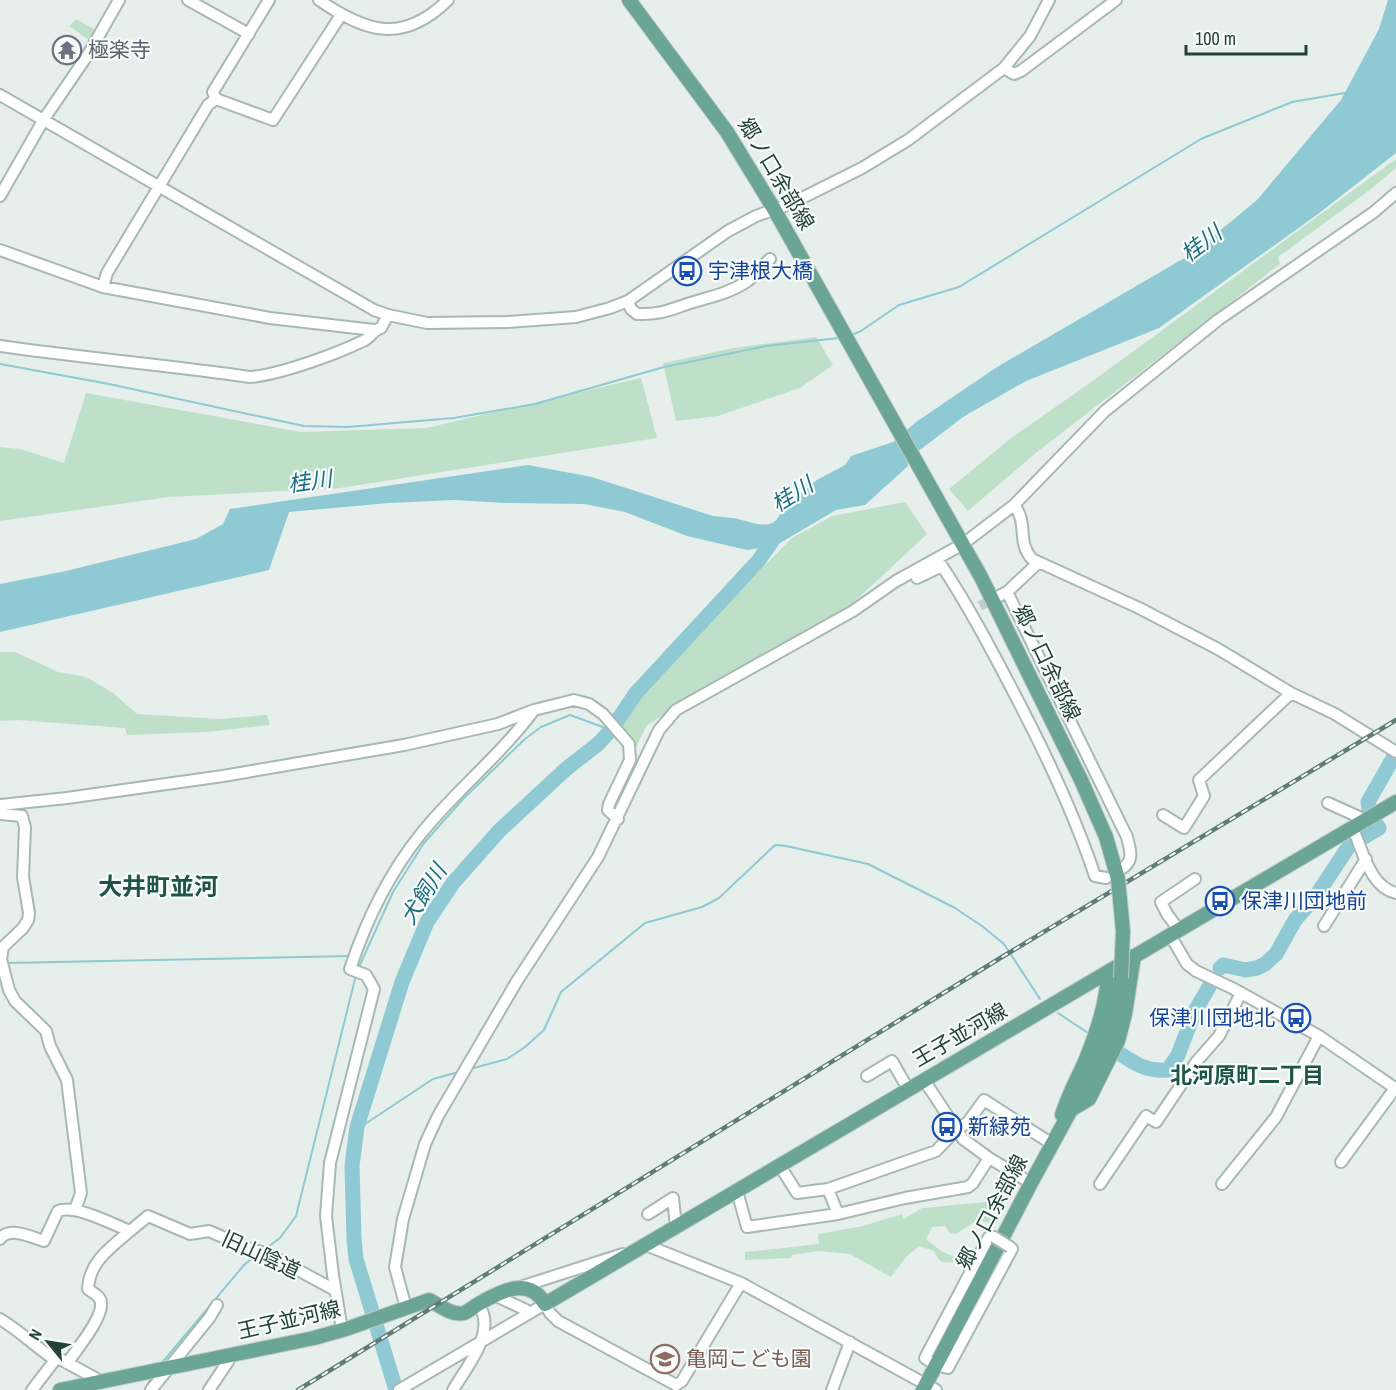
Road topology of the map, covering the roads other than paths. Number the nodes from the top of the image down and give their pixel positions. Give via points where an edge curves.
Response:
1 (119, 0) edge
2 (189, 0) edge
3 (269, 0) edge
4 (319, 0) edge
5 (448, 0) edge
6 (628, 0) edge
7 (1049, 0) edge
8 (1116, 0) edge
9 (341, 15) junction
10 (249, 34) junction
11 (1004, 68) junction
12 (0, 95) edge
13 (216, 99) junction
14 (44, 120) junction
15 (158, 186) junction
16 (1396, 193) edge
17 (0, 196) edge
18 (774, 209) junction
19 (0, 250) edge
20 (770, 259) dead end
21 (103, 287) junction
22 (628, 301) junction
23 (388, 315) junction
24 (374, 330) junction
25 (0, 346) edge
26 (1014, 505) junction
27 (963, 544) junction
28 (1038, 563) junction
29 (896, 581) junction
30 (1291, 693) junction
31 (534, 710) junction
32 (1066, 710) junction
33 (1058, 720) dead end
34 (1395, 752) edge
35 (1396, 802) edge
36 (1328, 803) dead end
37 (0, 805) edge
38 (0, 814) edge
39 (1163, 815) dead end
40 (618, 819) junction
41 (1360, 825) junction
42 (1366, 859) junction
43 (1115, 875) junction
44 (1195, 879) dead end
45 (1396, 894) edge
46 (1324, 926) dead end
47 (1174, 933) junction
48 (1134, 956) junction
49 (1114, 976) junction
50 (1241, 993) junction
51 (1319, 1036) junction
52 (867, 1076) dead end
53 (924, 1080) junction
54 (1396, 1087) edge
55 (908, 1089) junction
56 (1072, 1108) junction
57 (956, 1130) junction
58 (1054, 1141) junction
59 (989, 1158) junction
60 (1341, 1162) dead end
61 (780, 1166) junction
62 (1031, 1183) junction
63 (1100, 1184) dead end
64 (1222, 1184) dead end
65 (828, 1189) junction
66 (736, 1191) junction
67 (75, 1210) junction
68 (648, 1214) dead end
69 (838, 1214) junction
70 (676, 1227) junction
71 (130, 1231) junction
72 (1, 1236) edge
73 (641, 1247) junction
74 (741, 1283) junction
75 (516, 1288) junction
76 (335, 1290) junction
77 (494, 1295) junction
78 (478, 1304) junction
79 (545, 1304) junction
80 (218, 1305) dead end
81 (403, 1309) junction
82 (526, 1310) dead end
83 (0, 1318) edge
84 (344, 1330) junction
85 (850, 1342) junction
86 (230, 1356) junction
87 (55, 1360) junction
88 (68, 1362) junction
89 (936, 1365) junction
90 (168, 1368) junction
91 (98, 1383) junction
92 (928, 1388) edge
93 (32, 1390) edge
94 (60, 1390) edge
95 (151, 1390) edge
96 (209, 1390) edge
97 (399, 1390) edge
98 (453, 1390) edge
99 (832, 1390) edge

1 - 14 street
2 - 10 street
3 - 10 street
4 - 9 street
5 - 9 street via 422,22 400,30 380,29
6 - 18 main road, 郷ノ口余部線 via 727,132
7 - 11 street via 1030,36
8 - 11 street via 1021,71 1014,74
9 - 13 street via 273,120
10 - 13 street via 213,93
11 - 18 street via 899,146
12 - 14 street
13 - 15 street via 208,105
14 - 15 street
14 - 17 street
15 - 21 street via 106,273
15 - 23 street via 362,305
16 - 26 street via 1218,320 1113,404
18 - 22 street via 728,231
18 - 27 main road, 郷ノ口余部線
19 - 21 street
20 - 22 street via 747,281 721,295 678,309 657,315 637,314
21 - 24 street via 270,318
22 - 23 street via 593,314 556,320 427,323
23 - 24 street via 381,328
24 - 25 street via 366,340 261,376
26 - 27 street
26 - 28 street via 1023,522 1028,554
27 - 29 street
27 - 43 main road, 郷ノ口余部線 via 1081,780 1106,837
28 - 30 street via 1158,618
28 - 32 street via 1003,594
29 - 40 street via 853,611 676,710 659,730
29 - 43 street via 907,582 942,566 975,608 1043,737 1095,876
30 - 34 street via 1335,714
30 - 39 street via 1199,780 1204,796 1184,828
31 - 37 street via 498,724 405,745 223,776
31 - 40 street via 574,700 589,704 630,744 630,760 608,810
31 - 76 street via 516,735 420,835 388,882 350,969 366,975 374,989 330,1163 326,1216
32 - 33 street
32 - 43 street via 1127,837 1132,855 1128,865
35 - 41 main road, 王子並河線
36 - 41 street via 1359,817
38 - 67 street via 22,816 23,877 29,913 23,928 3,947 1,959 9,990 46,1031 67,1080 81,1193
40 - 81 street via 598,857 517,981 425,1144 403,1219 396,1267
41 - 42 street
41 - 47 main road, 王子並河線
42 - 45 street via 1378,883
42 - 46 street
43 - 49 main road, 郷ノ口余部線, bridge via 1123,931
44 - 47 street via 1161,902
47 - 48 main road, 王子並河線
47 - 50 street via 1187,963
48 - 49 main road, 王子並河線
48 - 56 main road via 1118,1041 1089,1099
49 - 53 main road, 王子並河線
49 - 56 main road, 郷ノ口余部線 via 1111,1029
49 - 58 main road
50 - 51 street
50 - 63 street via 1219,1036 1156,1122 1146,1116
51 - 54 street
51 - 64 street via 1276,1117
52 - 55 street via 892,1061
53 - 55 main road, 王子並河線
53 - 57 street
54 - 60 street
55 - 61 main road, 王子並河線
56 - 58 main road, 郷ノ口余部線
57 - 58 street via 968,1122 984,1100
57 - 59 street
57 - 65 street via 936,1151
58 - 62 main road, 郷ノ口余部線
59 - 62 street
59 - 69 street via 968,1187
61 - 65 street via 797,1193
61 - 66 main road, 王子並河線
62 - 89 main road, 郷ノ口余部線
65 - 69 street
66 - 69 street via 747,1227
66 - 70 main road, 王子並河線
67 - 71 street
67 - 72 street via 58,1211 44,1241 12,1232
68 - 70 street via 673,1198
70 - 73 main road, 王子並河線
71 - 76 street, 旧山陰道 via 148,1216 190,1234 208,1231 268,1254
71 - 88 street via 93,1267 88,1289 98,1297 100,1312
73 - 74 street
73 - 75 street
73 - 79 main road, 王子並河線
74 - 79 street via 676,1385 558,1321
74 - 85 street
75 - 77 main road, 王子並河線
75 - 79 main road via 535,1291
76 - 84 street
77 - 78 main road, 王子並河線
77 - 82 street
78 - 81 main road, 王子並河線 via 464,1313 455,1313 429,1300
78 - 98 street via 485,1313 484,1336
79 - 97 street
80 - 90 street
81 - 84 main road, 王子並河線
83 - 87 street
84 - 86 main road, 王子並河線
85 - 92 street
85 - 99 street
86 - 90 main road, 王子並河線
86 - 96 street
87 - 88 street
87 - 93 street
88 - 91 street
89 - 89 street, bridge via 948,1368 1012,1249 994,1237 989,1237 926,1358
89 - 92 main road, 郷ノ口余部線
90 - 91 main road, 王子並河線
90 - 95 street
91 - 94 main road, 王子並河線

